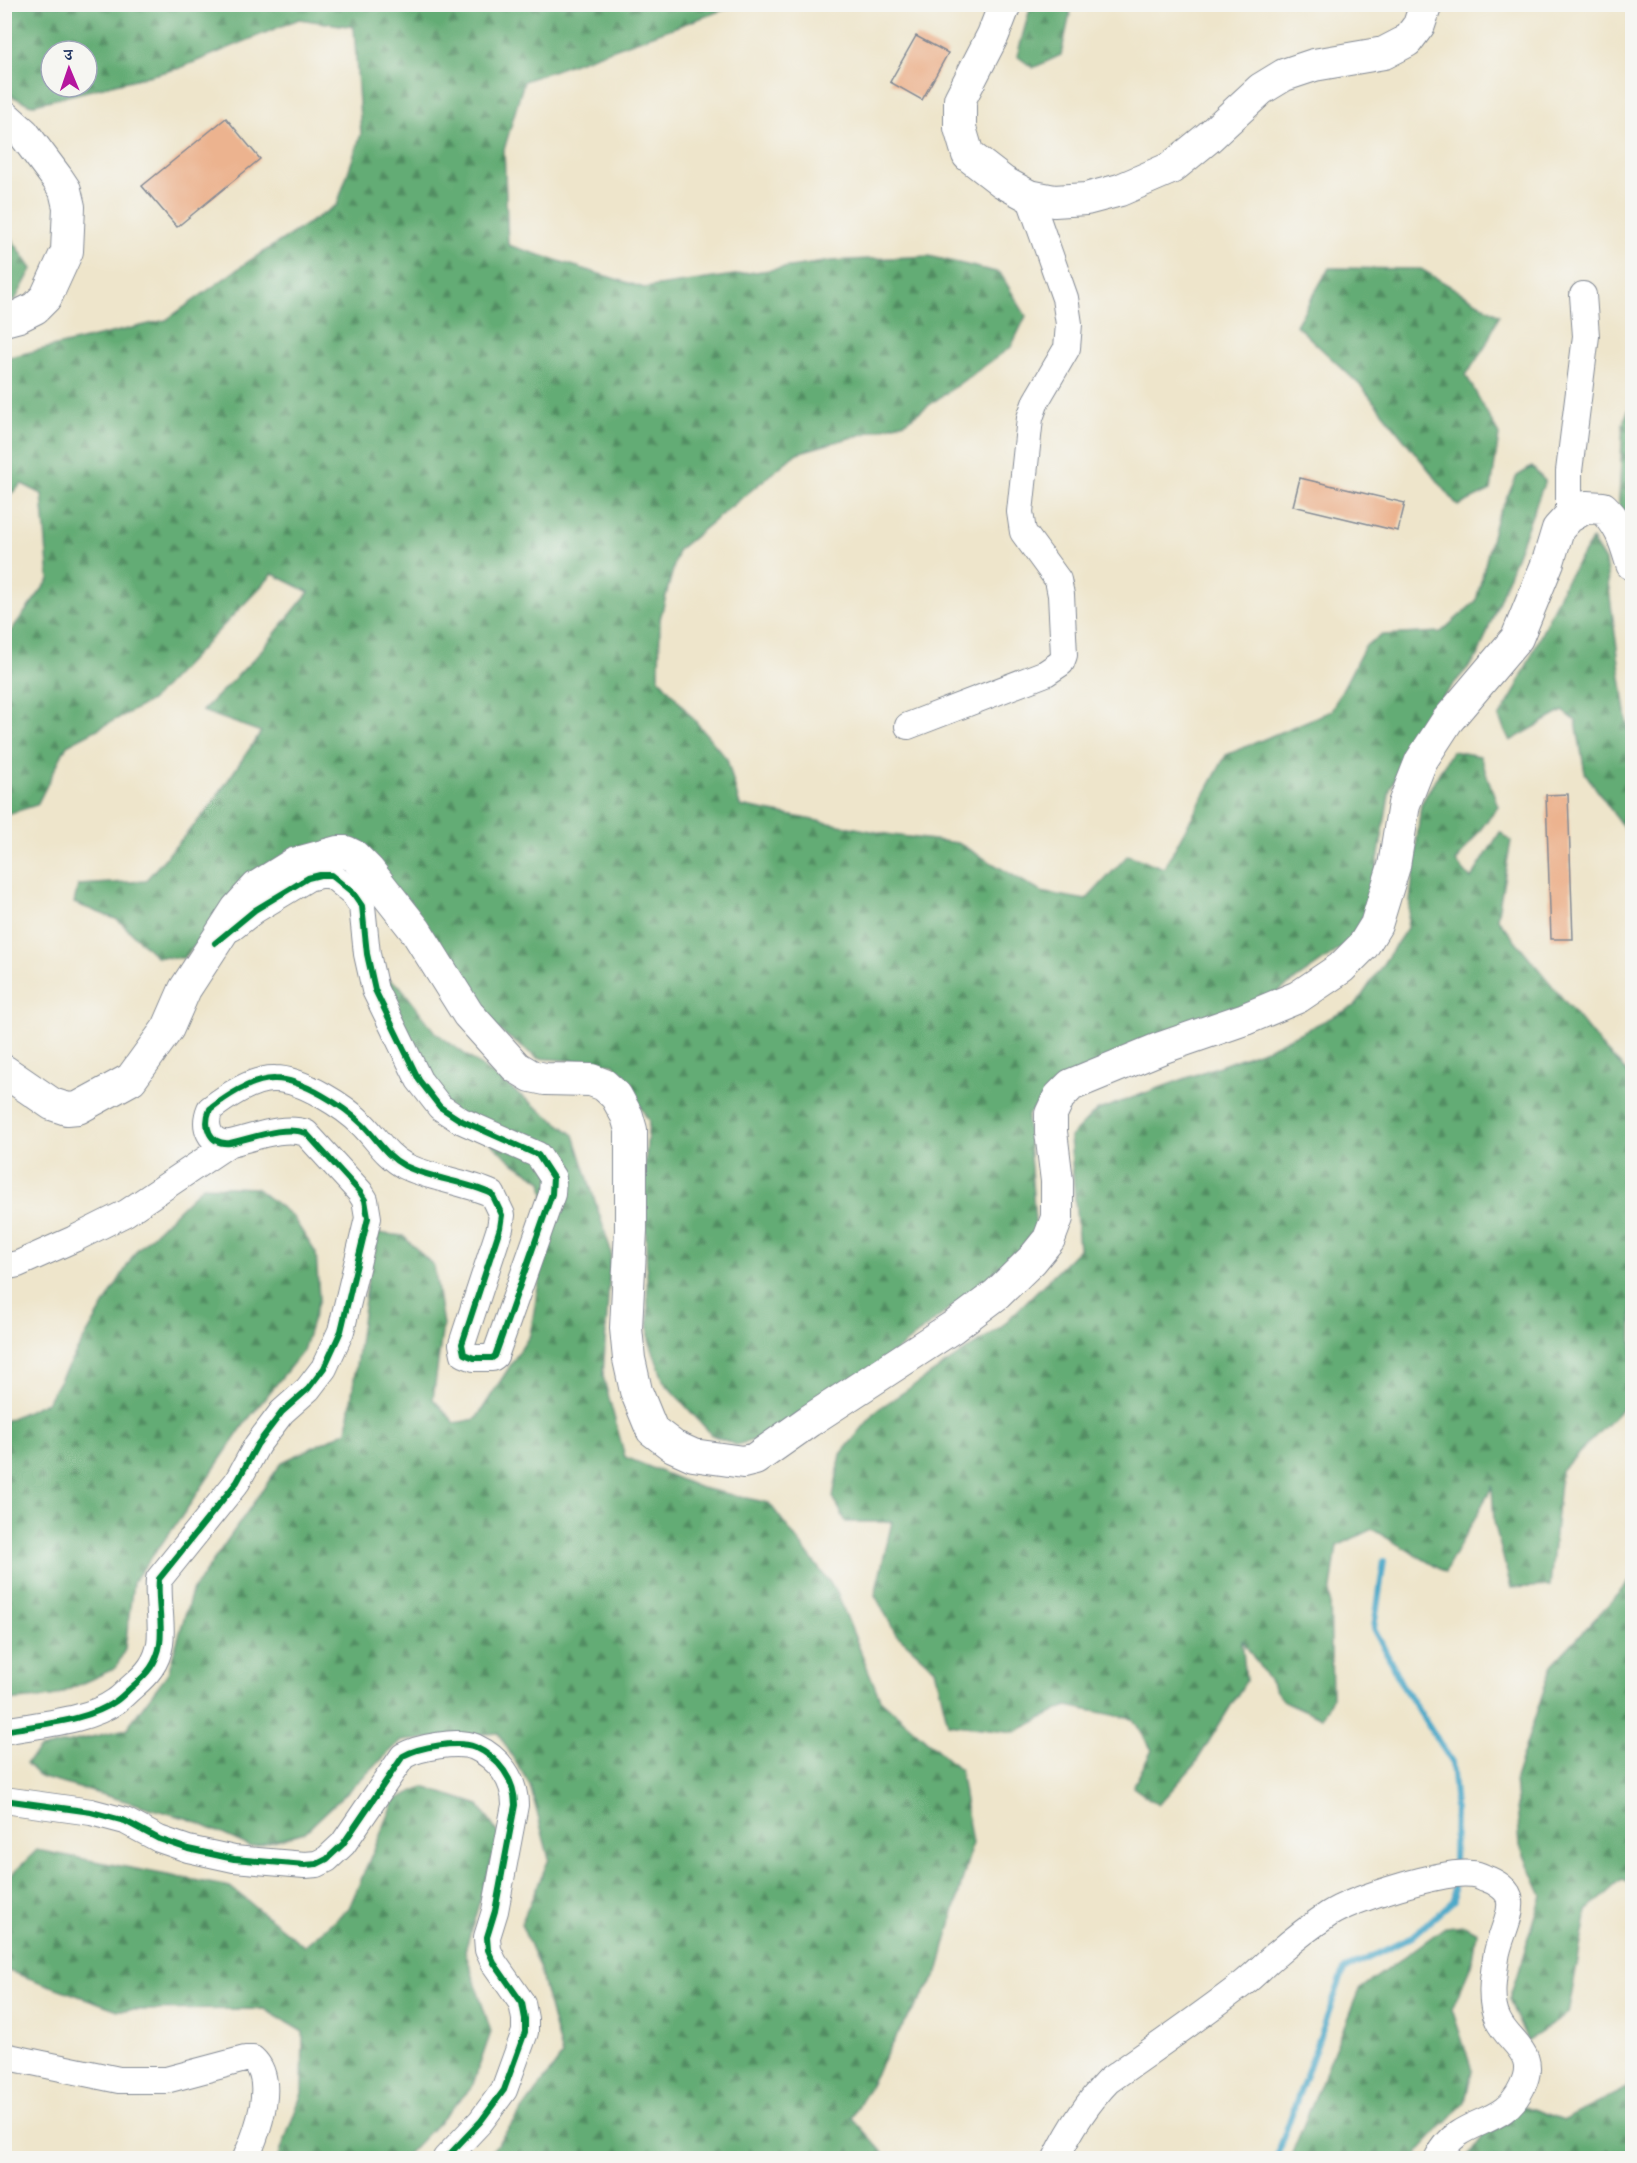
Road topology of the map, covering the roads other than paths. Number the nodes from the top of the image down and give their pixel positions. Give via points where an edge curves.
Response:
1 (1005, 4) edge
2 (1426, 4) edge
3 (4, 116) edge
4 (1029, 196) junction
5 (1583, 295) dead end
6 (4, 320) edge
7 (1569, 517) junction
8 (1632, 564) edge
9 (908, 726) dead end
10 (215, 943) junction
11 (4, 1071) edge
12 (230, 1143) junction
13 (4, 1267) edge
14 (4, 1731) edge
15 (4, 1800) edge
16 (4, 2056) edge
17 (246, 2158) edge
18 (446, 2158) edge
19 (1056, 2158) edge
20 (1438, 2158) edge

1 - 4 main road via 960,99 960,128 968,154 1003,182
2 - 4 main road via 1419,25 1407,40 1384,53 1314,65 1284,75 1261,89 1171,168 1120,190 1086,199 1054,201
3 - 6 main road via 24,134 57,178 69,207 67,252 46,297 35,308
4 - 9 street via 1065,298 1070,324 1067,348 1030,418 1020,512 1023,532 1058,580 1064,655 1061,663 1046,673
5 - 7 street via 1586,336 1569,471
7 - 8 main road via 1586,507 1603,508 1616,520
7 - 10 main road via 1558,529 1517,638 1447,721 1421,760 1404,804 1391,876 1376,925 1363,946 1341,969 1298,997 1071,1085 1059,1097 1051,1114 1057,1218 1049,1239 1032,1260 997,1294 953,1327 755,1459 743,1462 693,1455 667,1443 652,1430 636,1391 626,1328 632,1230 631,1130 616,1096 591,1080 545,1079 516,1067 468,1014 416,931 368,870 346,852 294,864 257,887
10 - 11 main road via 185,989 168,1028 131,1079 78,1108 67,1109 52,1104
10 - 12 street via 255,910 309,878 331,875 362,906 375,990 424,1088 446,1112 538,1155 548,1168 553,1178 552,1194 495,1356 474,1358 462,1350 500,1228 502,1215 492,1194 405,1166 387,1154 363,1125 334,1101 276,1078 256,1082 210,1109 207,1132 215,1141
12 - 13 street via 126,1213
12 - 14 street via 288,1130 306,1133 365,1200 369,1218 340,1331 324,1368 282,1412 257,1445 237,1482 159,1579 161,1642 149,1670 115,1702 99,1710
15 - 18 street via 91,1812 125,1821 188,1849 234,1859 317,1864 343,1844 403,1756 412,1750 442,1744 474,1746 497,1761 512,1781 515,1806 487,1936 488,1950 522,2003 525,2031 504,2090
16 - 17 street via 119,2080 166,2080 253,2059 264,2077 264,2093 257,2134
19 - 20 street via 1071,2127 1108,2081 1246,1982 1330,1913 1368,1896 1433,1878 1471,1873 1494,1881 1510,1899 1497,1946 1493,2001 1498,2021 1521,2048 1526,2075 1516,2098 1494,2118 1457,2134

